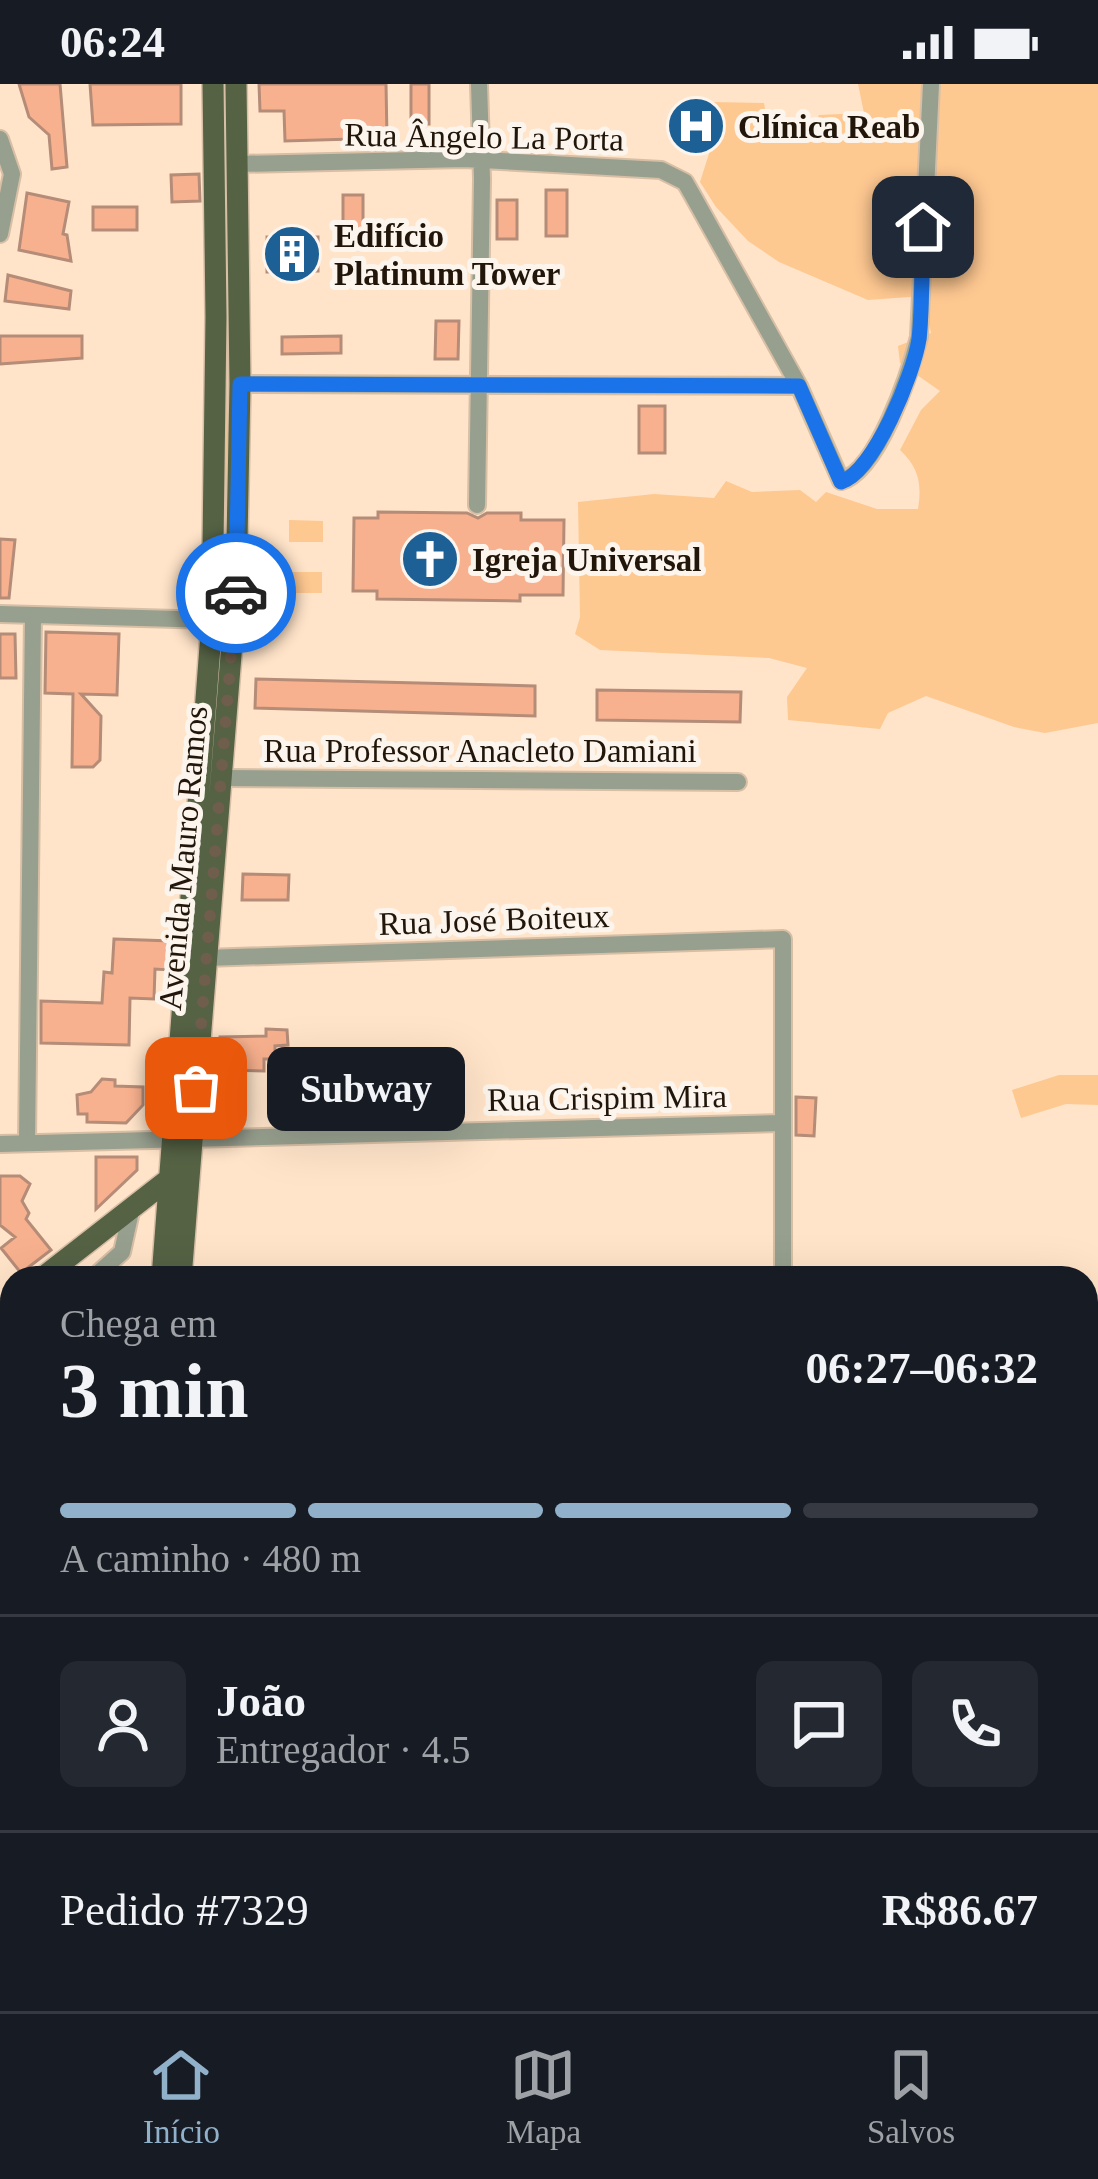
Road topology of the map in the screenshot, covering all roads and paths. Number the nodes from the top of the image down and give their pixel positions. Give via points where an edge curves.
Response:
1 (213, 84) edge
2 (236, 84) edge
3 (479, 84) edge
4 (932, 84) edge
5 (0, 140) edge
6 (481, 160) junction
7 (239, 164) junction
8 (0, 234) edge
9 (240, 384) junction
10 (477, 385) junction
11 (799, 386) junction
12 (477, 505) dead end
13 (0, 614) edge
14 (33, 615) junction
15 (223, 620) junction
16 (222, 778) junction
17 (738, 782) dead end
18 (206, 958) junction
19 (783, 1123) junction
20 (182, 1138) junction
21 (27, 1143) junction
22 (0, 1144) edge
23 (178, 1185) junction
24 (132, 1207) junction
25 (57, 1266) edge
26 (106, 1266) edge
27 (164, 1266) edge
28 (181, 1266) edge
29 (783, 1266) edge

1 - 15 main road, Avenida Mauro Ramos
2 - 7 main road, Avenida Mauro Ramos
3 - 6 street
4 - 11 street, Rua Ângelo La Porta via 919,338 888,422 855,477 841,482
5 - 8 street via 12,174
6 - 7 street, Rua Ângelo La Porta
6 - 10 street
6 - 11 street, Rua Ângelo La Porta via 675,175
7 - 9 main road, Avenida Mauro Ramos
9 - 10 street
9 - 15 main road, Avenida Mauro Ramos
10 - 11 street
10 - 12 street
13 - 14 street
14 - 15 street
14 - 21 street
15 - 16 main road, Avenida Mauro Ramos
15 - 20 main road, Avenida Mauro Ramos
16 - 17 street, Rua Professor Anacleto Damiani
16 - 18 main road, Avenida Mauro Ramos
18 - 19 street, Rua José Boiteux via 783,939
18 - 20 main road, Avenida Mauro Ramos
19 - 20 street, Rua Crispim Mira
19 - 29 street
20 - 21 street, Rua Crispim Mira
20 - 23 main road, Avenida Mauro Ramos
21 - 22 street, Rua Crispim Mira
23 - 24 main road
23 - 27 main road, Avenida Mauro Ramos
23 - 28 main road, Avenida Mauro Ramos
24 - 25 main road
24 - 26 street via 122,1252

